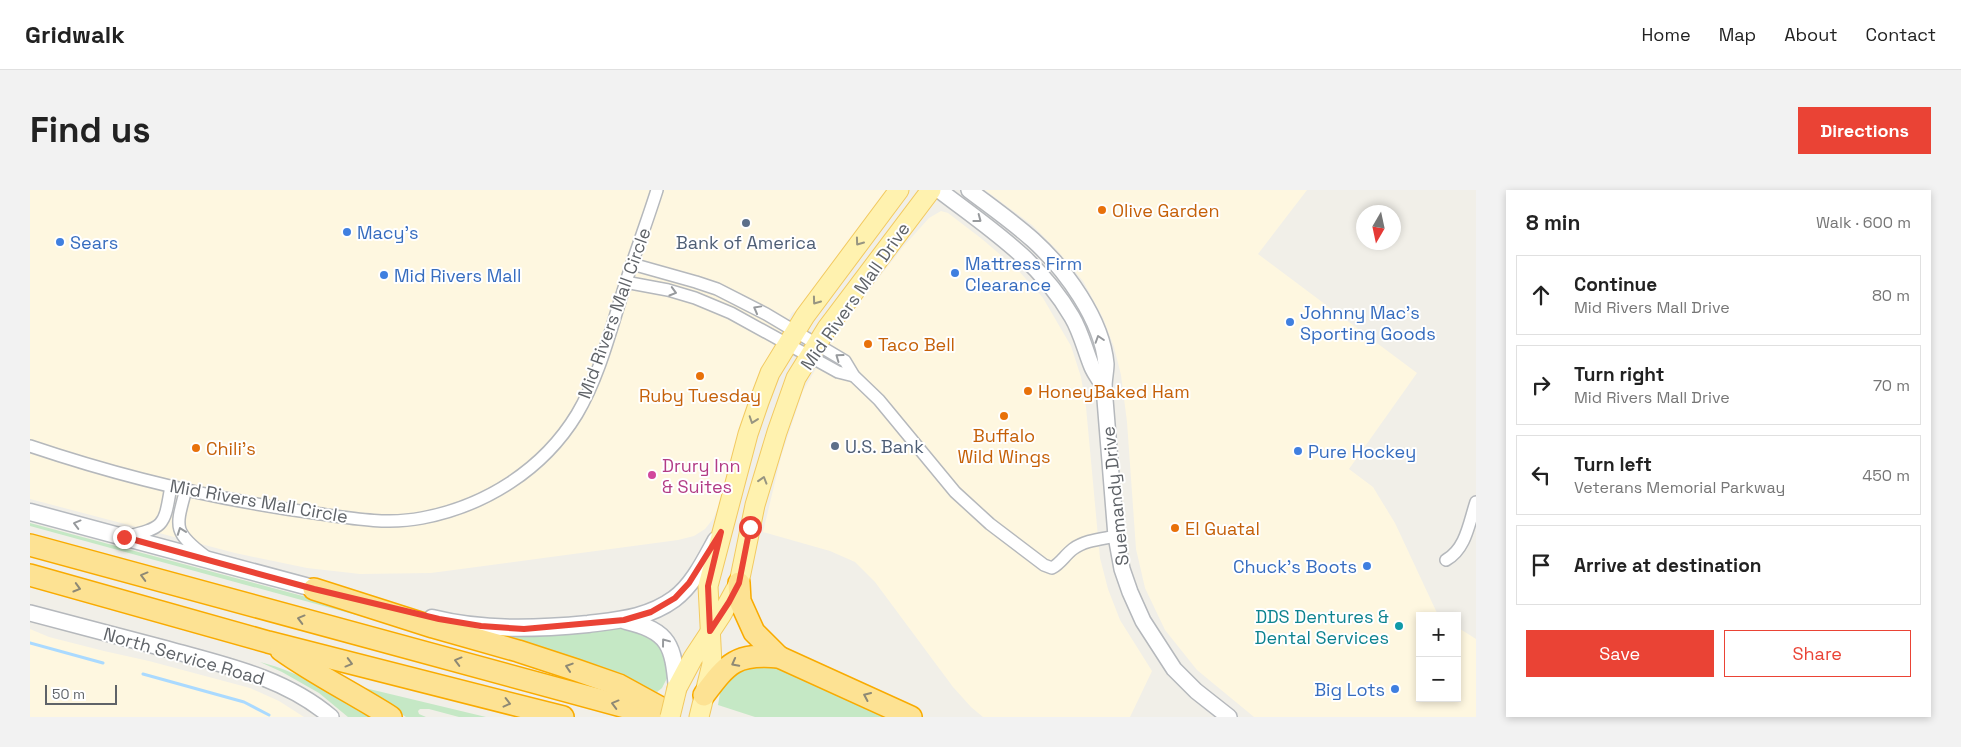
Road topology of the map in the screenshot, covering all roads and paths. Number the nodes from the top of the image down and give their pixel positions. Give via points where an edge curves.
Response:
1 (657, 190) edge
2 (899, 190) edge
3 (931, 190) edge
4 (939, 190) edge
5 (969, 190) edge
6 (632, 264) junction
7 (625, 282) junction
8 (791, 338) junction
9 (814, 350) junction
10 (1104, 387) junction
11 (30, 446) edge
12 (171, 486) junction
13 (186, 490) junction
14 (1476, 502) edge
15 (30, 512) edge
16 (721, 532) junction
17 (1116, 536) junction
18 (124, 537) junction
19 (30, 545) edge
20 (210, 560) junction
21 (1446, 560) dead end
22 (30, 574) edge
23 (739, 583) junction
24 (314, 589) junction
25 (30, 613) edge
26 (624, 620) junction
27 (710, 631) junction
28 (268, 642) junction
29 (779, 657) junction
30 (677, 688) junction
31 (704, 695) junction
32 (331, 717) edge
33 (391, 717) edge
34 (563, 717) edge
35 (662, 717) edge
36 (670, 717) edge
37 (676, 717) edge
38 (699, 717) edge
39 (911, 717) edge
40 (1229, 717) edge

1 - 6 street, Mid Rivers Mall Circle
2 -> 8 main road, Mid Rivers Mall Drive
3 - 9 main road, Mid Rivers Mall Drive
4 -> 10 street, Suemandy Drive via 1004,238 1036,268 1072,318
10 -> 5 street, Suemandy Drive via 1106,364 1101,341 1079,294 1033,240
6 - 7 street, Mid Rivers Mall Circle
8 -> 6 street via 743,302 696,282
7 -> 8 street via 696,298
7 - 13 street, Mid Rivers Mall Circle via 593,380 577,414 533,465 492,495 443,514 378,520 278,508
8 - 9 street
8 -> 16 main road, Mid Rivers Mall Drive via 770,373 759,402
9 - 17 street via 838,372 854,376 879,400 955,492 990,524 1044,565 1052,568 1083,543
23 -> 9 main road, Mid Rivers Mall Drive via 755,504 777,432 796,378
10 - 17 street, Suemandy Drive
11 - 12 street, Mid Rivers Mall Circle
12 - 13 street, Mid Rivers Mall Circle
12 - 18 street via 163,520 157,527
20 -> 13 street via 187,543 180,533 178,522
14 - 21 street via 1462,545
18 -> 15 main road
16 - 26 main road via 689,583 675,598 651,612
16 - 27 main road, Mid Rivers Mall Drive via 708,586
17 - 40 street, Suemandy Drive via 1130,592 1158,647 1190,685
18 - 20 main road
35 -> 19 highway
20 - 24 main road
22 -> 28 highway
23 - 27 main road, Mid Rivers Mall Drive
23 - 29 highway via 740,601 754,632
24 - 26 main road via 481,626 524,629
37 -> 24 highway via 619,685
25 - 32 street, North Service Road via 265,678 292,690
30 -> 26 main road via 675,663 668,644 645,625
27 - 30 main road, Mid Rivers Mall Drive
27 - 31 main road, Mid Rivers Mall Drive via 712,664
28 - 33 highway
28 -> 34 highway
29 -> 31 highway via 759,655 736,660 722,671
39 -> 29 highway
30 - 36 main road, Mid Rivers Mall Drive, bridge
31 - 38 main road, Mid Rivers Mall Drive

